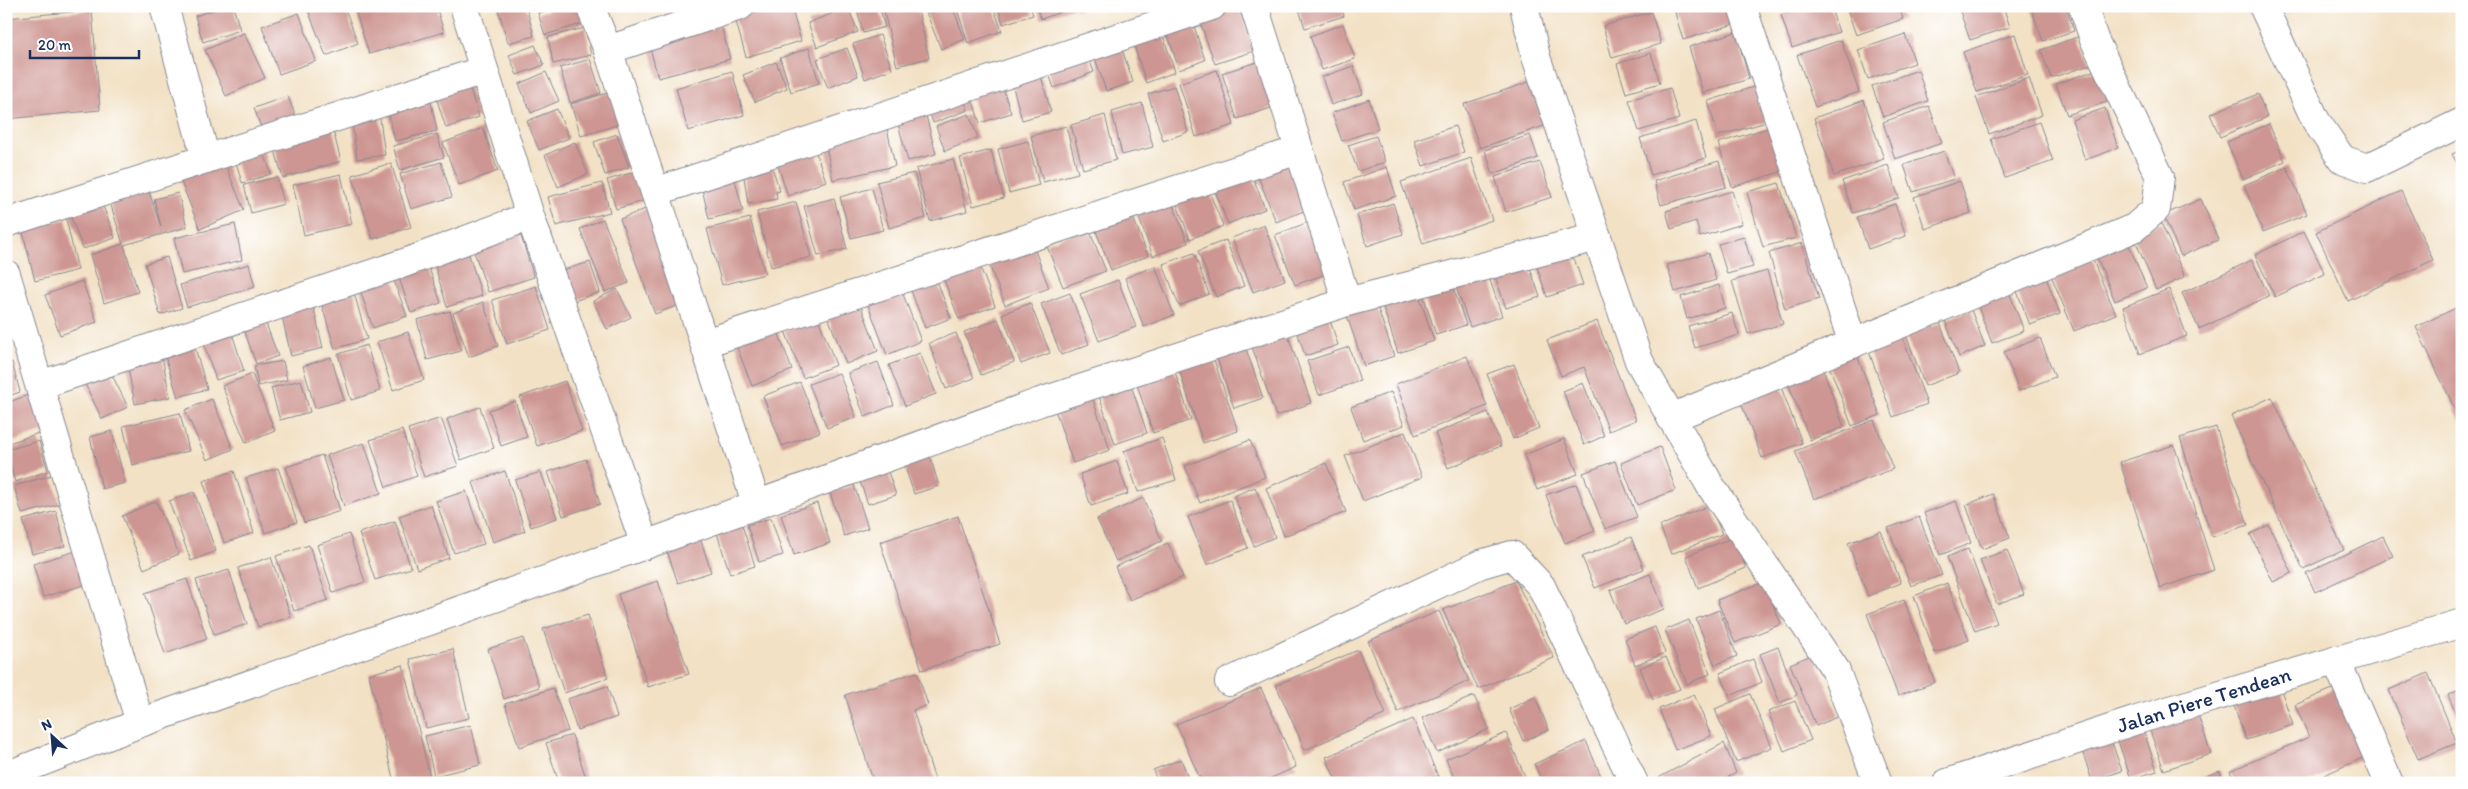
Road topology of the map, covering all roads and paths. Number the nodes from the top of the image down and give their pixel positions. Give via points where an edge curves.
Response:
1 (164, 6) edge
2 (464, 6) edge
3 (590, 6) edge
4 (740, 6) edge
5 (1212, 6) edge
6 (1254, 6) edge
7 (1524, 6) edge
8 (1742, 6) edge
9 (2084, 6) edge
10 (2262, 6) edge
11 (608, 50) junction
12 (484, 70) junction
13 (2462, 122) edge
14 (1299, 150) junction
15 (206, 159) junction
16 (655, 192) junction
17 (530, 216) junction
18 (6, 223) edge
19 (1597, 237) junction
20 (6, 274) edge
21 (10, 302) edge
22 (1347, 302) junction
23 (705, 343) junction
24 (1853, 344) junction
25 (40, 385) junction
26 (1671, 418) junction
27 (756, 503) junction
28 (645, 545) junction
29 (2462, 622) edge
30 (2336, 660) junction
31 (1229, 682) dead end
32 (140, 723) junction
33 (6, 776) edge
34 (1634, 783) edge
35 (1878, 783) edge
36 (1947, 783) edge
37 (2389, 783) edge

1 - 15 street
2 - 12 street
3 - 11 street
4 - 11 street
5 - 16 street
6 - 14 street
7 - 19 street via 1536,57
8 - 24 street
9 - 24 street via 2094,39 2160,176 2156,209 2134,228
10 - 13 street via 2316,122 2342,160 2367,168
11 - 16 street
12 - 15 street
12 - 17 street
14 - 22 street
14 - 23 street
15 - 18 street
16 - 23 street
17 - 25 street via 407,262
17 - 28 street
19 - 22 street
19 - 26 street via 1639,361
20 - 21 street
21 - 25 street
22 - 27 street via 1040,402
23 - 27 street
24 - 26 street
25 - 32 street
26 - 35 street via 1710,485 1835,669
27 - 28 street
28 - 32 street
29 - 30 street, Jalan Piere Tendean
30 - 36 street, Jalan Piere Tendean via 2137,720
30 - 37 street
31 - 34 street via 1481,564 1512,555 1540,586
32 - 33 street

